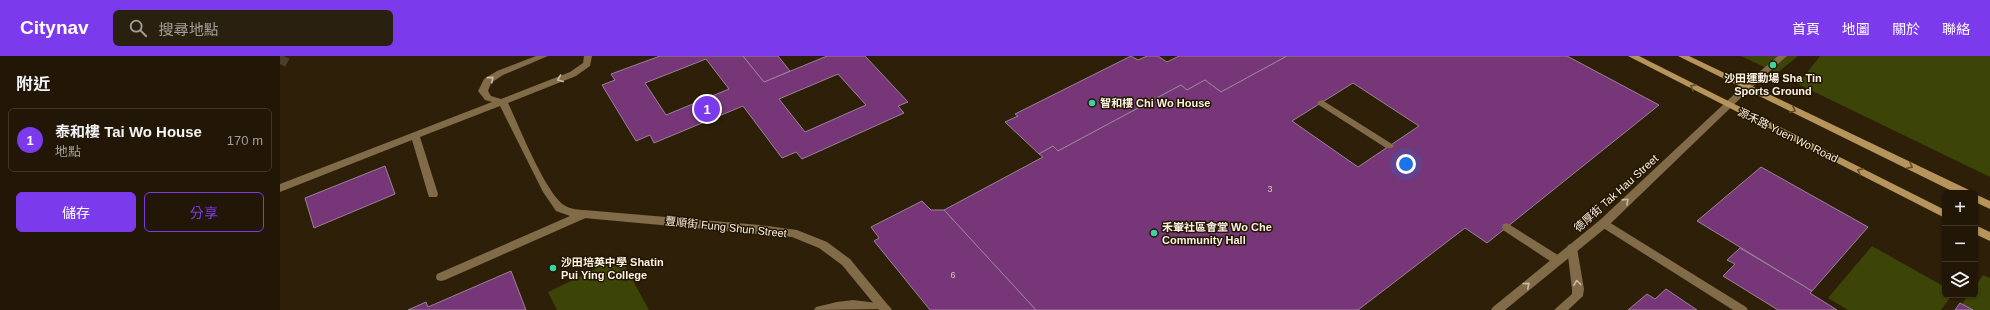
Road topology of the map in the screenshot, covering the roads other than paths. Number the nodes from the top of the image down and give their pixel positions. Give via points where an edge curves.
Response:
1 (544, 56) edge
2 (588, 56) edge
3 (1632, 56) edge
4 (1682, 56) edge
5 (1783, 56) edge
6 (1746, 88) junction
7 (503, 102) junction
8 (1322, 102) dead end
9 (1728, 104) junction
10 (415, 135) junction
11 (1389, 146) dead end
12 (280, 188) edge
13 (1959, 190) edge
14 (433, 194) dead end
15 (1978, 199) edge
16 (1990, 205) edge
17 (1942, 212) edge
18 (584, 214) junction
19 (1604, 223) junction
20 (1507, 227) dead end
21 (1978, 231) edge
22 (1990, 237) edge
23 (1572, 248) junction
24 (1557, 260) junction
25 (441, 276) dead end
26 (820, 310) edge
27 (886, 310) edge
28 (1497, 310) edge
29 (1560, 310) edge
30 (1742, 310) edge

7 -> 1 street via 488,98 483,91 487,81 500,73
2 -> 7 street via 586,64 573,74
9 -> 3 main road, 源禾路 Yuen Wo Road
4 - 6 main road
5 - 6 street, 德厚街 Tak Hau Street
6 - 9 street, 德厚街 Tak Hau Street
6 -> 13 main road
7 - 10 street
7 - 18 street, 豐順街 Fung Shun Street via 557,205 567,211
8 - 11 street
17 -> 9 main road, 源禾路 Yuen Wo Road
19 -> 9 street, 德厚街 Tak Hau Street
10 - 12 street
10 - 14 street
15 - 16 main road
18 - 25 street
18 - 27 street, 豐順街 Fung Shun Street via 760,228 792,233 823,244 846,262
19 - 23 street, 德厚街 Tak Hau Street
19 - 30 street
20 - 24 street
21 - 22 main road
23 - 24 street, 德厚街 Tak Hau Street
29 -> 23 street via 1577,296
28 -> 24 street, 德厚街 Tak Hau Street
26 - 27 street via 845,304

